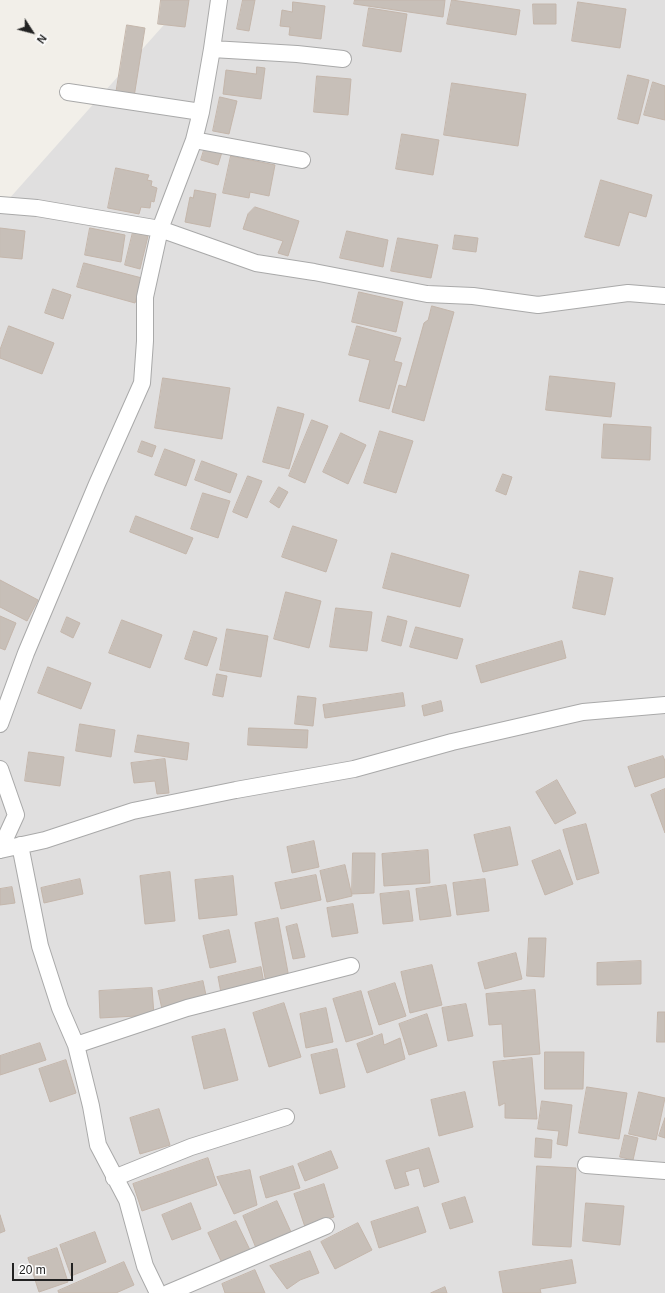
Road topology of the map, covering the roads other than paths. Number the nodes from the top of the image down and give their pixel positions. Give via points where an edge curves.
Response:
1 (219, 0) edge
2 (212, 49) junction
3 (344, 59) dead end
4 (68, 92) dead end
5 (201, 112) junction
6 (194, 140) junction
7 (302, 160) dead end
8 (0, 204) edge
9 (160, 229) junction
10 (665, 296) edge
11 (665, 705) edge
12 (0, 724) edge
13 (0, 770) edge
14 (20, 845) junction
15 (0, 850) edge
16 (351, 966) dead end
17 (76, 1045) junction
18 (286, 1117) dead end
19 (586, 1165) dead end
20 (665, 1171) edge
21 (114, 1178) junction
22 (326, 1226) dead end
23 (158, 1293) edge
24 (168, 1293) edge

1 - 2 street
2 - 3 street
2 - 5 street
4 - 5 street
5 - 6 street
6 - 7 street
6 - 9 street
8 - 9 street
9 - 10 street via 256,264 314,272 427,294 472,296 538,305 628,293
9 - 12 street via 145,297 146,341 142,384 26,653
11 - 14 street via 583,712 452,742 354,769 133,812 45,840
13 - 15 street via 16,816
14 - 15 street
14 - 17 street via 40,946 60,1008
16 - 17 street via 187,1008
17 - 21 street via 98,1145
18 - 21 street via 191,1147
19 - 20 street
21 - 23 street via 127,1200 145,1266
22 - 24 street

